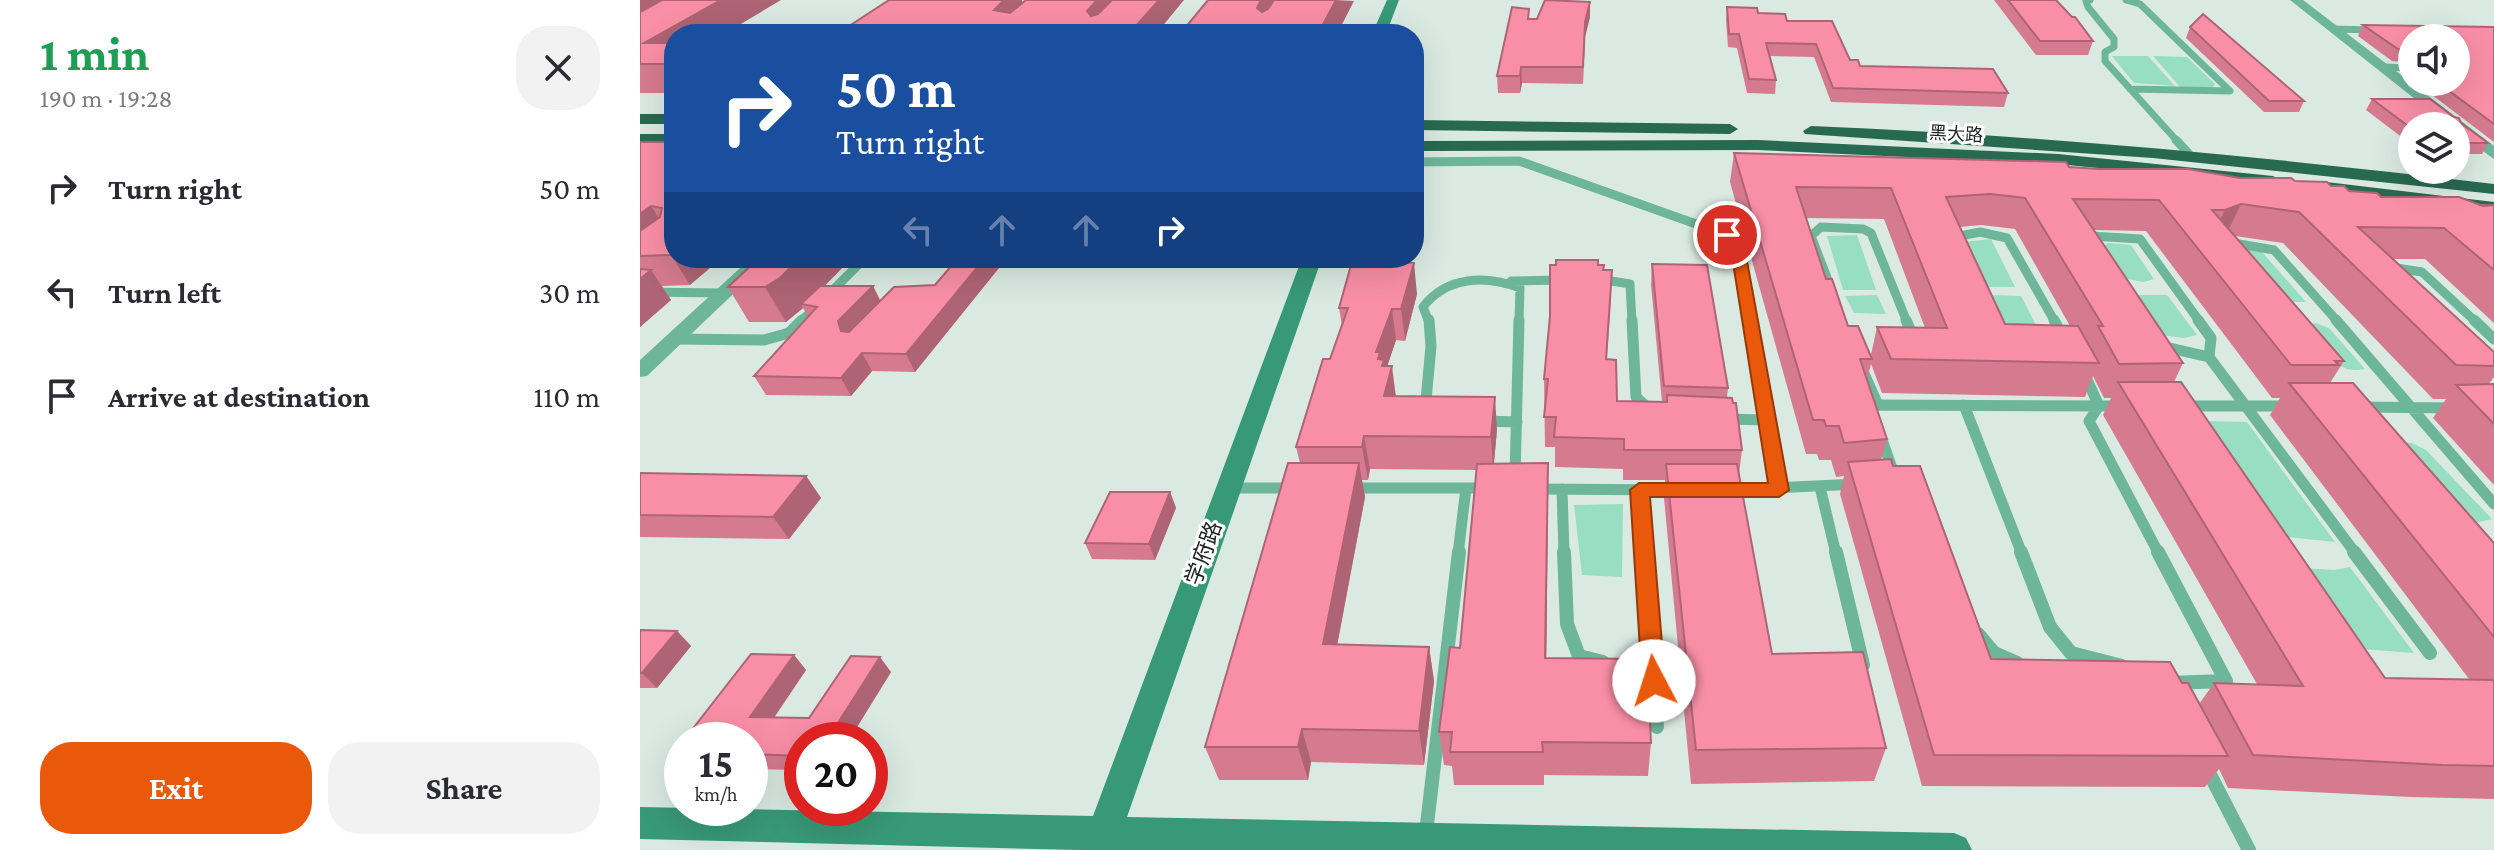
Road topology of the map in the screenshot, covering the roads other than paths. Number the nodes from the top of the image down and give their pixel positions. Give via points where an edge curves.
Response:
1 (1393, 0) edge
2 (2090, 0) edge
3 (2126, 0) edge
4 (2296, 0) edge
5 (1383, 24) edge
6 (2333, 29) junction
7 (2377, 30) edge
8 (2382, 67) junction
9 (2398, 68) edge
10 (2130, 89) junction
11 (640, 119) edge
12 (664, 119) edge
13 (1424, 125) edge
14 (640, 139) edge
15 (664, 139) edge
16 (1424, 146) edge
17 (2189, 154) junction
18 (2494, 154) edge
19 (1424, 162) edge
20 (2494, 189) edge
21 (2494, 207) edge
22 (1960, 256) edge
23 (2226, 258) edge
24 (2097, 261) edge
25 (2376, 266) edge
26 (751, 268) edge
27 (855, 268) edge
28 (1308, 268) edge
29 (1577, 280) edge
30 (1592, 280) edge
31 (1506, 281) junction
32 (640, 292) edge
33 (724, 293) junction
34 (827, 296) junction
35 (841, 296) edge
36 (1838, 307) edge
37 (2064, 338) junction
38 (2146, 338) edge
39 (674, 339) junction
40 (2049, 339) edge
41 (2494, 339) edge
42 (1897, 350) edge
43 (2071, 351) edge
44 (2209, 357) junction
45 (1859, 363) edge
46 (2079, 364) edge
47 (640, 371) edge
48 (1878, 405) junction
49 (1964, 405) junction
50 (2099, 406) junction
51 (2131, 406) edge
52 (2178, 406) edge
53 (2245, 406) junction
54 (2304, 407) edge
55 (2413, 408) junction
56 (2467, 408) edge
57 (1657, 416) edge
58 (1704, 418) edge
59 (1434, 419) edge
60 (2357, 419) edge
61 (1475, 420) edge
62 (1767, 420) junction
63 (1517, 422) junction
64 (1881, 482) edge
65 (1866, 483) edge
66 (1820, 487) junction
67 (1226, 488) junction
68 (1306, 488) edge
69 (1338, 488) edge
70 (1466, 488) junction
71 (1502, 488) edge
72 (1562, 489) junction
73 (1639, 490) junction
74 (1692, 490) edge
75 (1707, 490) edge
76 (1779, 490) junction
77 (2494, 504) edge
78 (1970, 613) edge
79 (2430, 653) dead end
80 (1652, 658) junction
81 (2026, 664) edge
82 (2136, 672) edge
83 (1868, 685) edge
84 (2170, 697) edge
85 (1657, 727) dead end
86 (2199, 753) edge
87 (640, 823) edge
88 (1101, 841) edge
89 (1424, 844) edge
90 (1667, 847) edge
91 (1915, 850) edge
92 (1954, 850) edge
93 (2249, 850) edge

1 - 5 street
2 - 10 lane via 2088,7 2114,39 2105,61
3 - 10 lane via 2140,4 2230,91
4 - 6 street
6 - 7 lane
6 - 8 street
8 - 9 lane
8 - 18 street
10 - 17 lane
11 - 12 highway
13 - 17 highway, 黑大路 via 1859,133
14 - 15 highway
16 - 21 highway, 黑大路 via 1758,145 2058,159
17 - 20 highway, 黑大路
19 - 62 lane via 1519,161 1727,235 1738,250
22 - 37 lane via 1955,237 1963,232 2007,238
23 - 55 lane via 2216,246 2225,242 2274,250
24 - 44 lane via 2089,248 2091,236 2140,239 2211,338
25 - 41 lane via 2422,272
26 - 33 street
27 - 34 lane
28 - 67 street, 学府路
29 - 31 lane
30 - 57 lane via 1630,284 1636,397
31 - 59 lane via 1463,282 1437,290 1423,307 1432,322 1434,345 1424,409
31 - 63 lane via 1520,288
32 - 33 lane
33 - 39 street
34 - 35 lane
34 - 39 lane via 789,333 764,340
36 - 42 lane via 1811,236 1821,227 1863,229 1871,233 1912,334 1909,344
37 - 40 lane
37 - 43 lane
38 - 44 lane
39 - 47 street
44 - 53 lane
45 - 48 lane
46 - 50 lane
48 - 49 lane
48 - 64 lane via 1869,405 1900,480
49 - 50 lane
49 - 82 lane via 2050,627 2066,655 2110,660
50 - 51 lane
50 - 84 lane via 2089,421 2226,681 2156,680
52 - 53 lane
53 - 54 lane
53 - 79 lane
55 - 56 lane
55 - 60 lane via 2347,407
55 - 77 lane
58 - 62 lane
61 - 63 lane
62 - 76 lane
63 - 72 lane via 1514,488
65 - 66 lane
66 - 76 lane
66 - 83 lane
67 - 68 lane
67 - 88 street, 学府路
69 - 70 lane
70 - 71 lane
70 - 89 lane
72 - 73 lane
72 - 80 lane via 1567,624 1579,656 1603,662
73 - 74 lane
73 - 80 lane
75 - 76 lane
78 - 81 lane via 1980,641 2010,662
80 - 85 lane
86 - 93 lane
87 - 88 street
88 - 89 street
89 - 90 street
90 - 91 street
91 - 92 street

